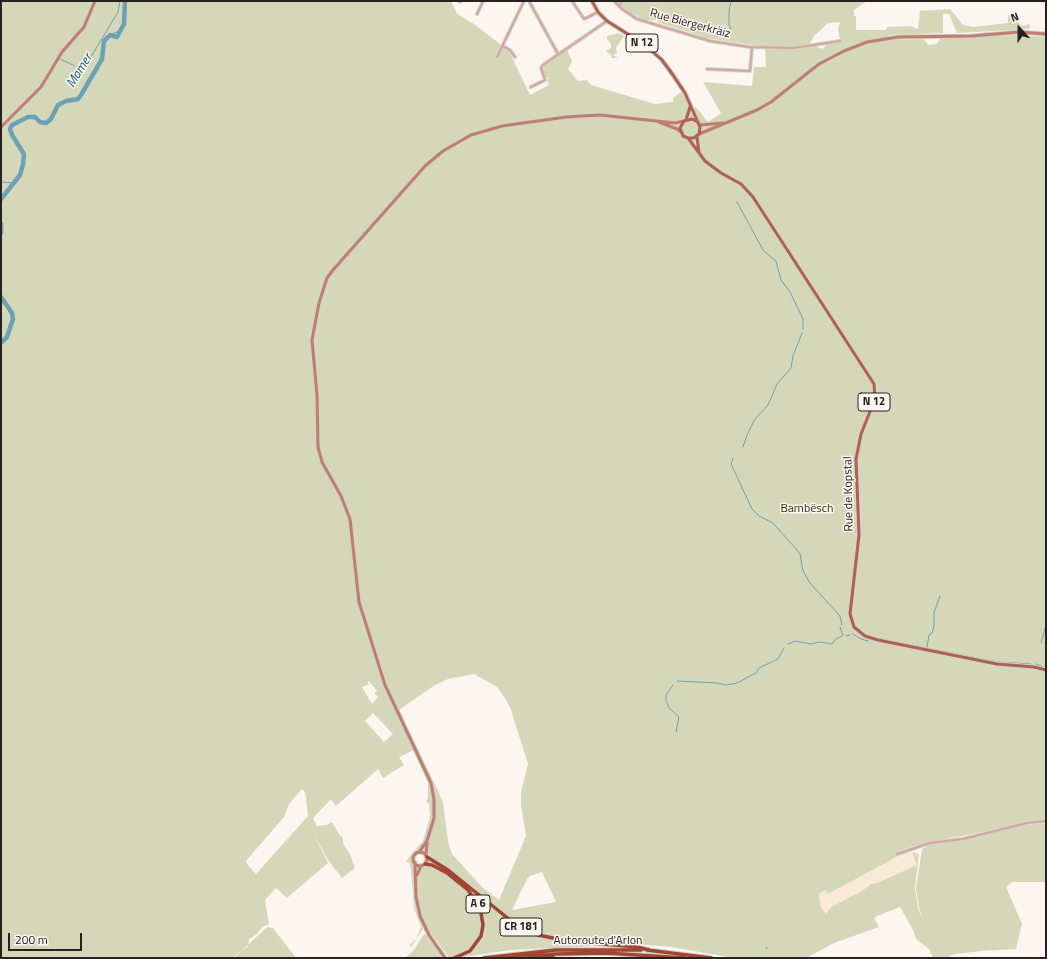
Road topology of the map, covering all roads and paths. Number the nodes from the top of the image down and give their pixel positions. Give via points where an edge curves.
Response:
1 (95, 1) edge
2 (483, 1) edge
3 (524, 1) edge
4 (529, 1) edge
5 (572, 1) edge
6 (592, 1) edge
7 (614, 1) edge
8 (622, 1) edge
9 (619, 6) junction
10 (598, 12) junction
11 (477, 14) dead end
12 (607, 21) junction
13 (1046, 34) edge
14 (840, 41) dead end
15 (503, 46) junction
16 (752, 48) junction
17 (558, 54) junction
18 (497, 57) dead end
19 (516, 57) dead end
20 (707, 69) dead end
21 (531, 87) dead end
22 (690, 105) junction
23 (685, 120) junction
24 (656, 121) junction
25 (699, 123) junction
26 (728, 123) junction
27 (1, 127) edge
28 (682, 133) junction
29 (698, 136) junction
30 (688, 138) junction
31 (700, 155) junction
32 (1046, 670) edge
33 (1046, 821) edge
34 (427, 841) junction
35 (419, 852) junction
36 (897, 854) dead end
37 (427, 856) junction
38 (415, 864) junction
39 (423, 865) junction
40 (416, 877) junction
41 (649, 950) junction
42 (569, 953) junction
43 (444, 957) edge
44 (454, 958) edge
45 (484, 958) edge
46 (509, 958) edge
47 (540, 958) edge
48 (684, 958) edge
49 (712, 958) edge

1 - 27 main road via 84,27 62,52 41,87
2 - 11 street
3 - 15 street
4 - 17 street
5 - 10 street via 584,19
6 - 10 main road, N 12
7 - 9 street, Rue Biergerkräiz
8 - 9 street
9 - 16 street, Rue Biergerkräiz via 637,19 699,38
10 - 12 main road, N 12
12 - 17 street
12 - 22 main road, N 12 via 658,56 683,89
13 - 26 main road via 1018,32 877,40 844,51 812,69 771,102
14 - 16 street, Rue Biergerkräiz via 794,48
15 - 18 street
15 - 19 street
16 - 20 street via 750,71
17 - 21 street via 541,66 545,80
22 - 23 main road
22 - 25 main road, N 12
23 - 24 main road via 675,123
23 - 25 main road via 692,119
23 - 28 main road via 680,128
24 - 28 main road
24 - 34 main road via 600,115 566,117 502,126 463,139 443,151 415,176 333,270 325,286 312,340 318,447 322,462 341,496 350,519 359,602 385,685 431,783 434,814
25 - 26 main road via 706,126
25 - 29 main road
26 - 29 main road
28 - 30 main road
29 - 30 main road
29 - 31 main road
30 - 31 main road, Rue de Kopstal / N 12
31 - 32 main road, Rue de Kopstal / N 12 via 711,166 741,184 753,197 874,384 875,399 861,434 857,453 859,535 850,614 854,627 865,636 878,640 997,664
33 - 36 street via 930,844
34 - 35 main road
34 - 37 main road
35 - 37 main road
35 - 38 main road via 414,855
37 - 39 main road
37 - 41 highway, CR 181 via 510,920 538,935
38 - 39 main road
38 - 40 main road
39 - 40 main road
39 - 44 highway, A 6 via 438,867 468,890 476,899 483,916 483,925 476,943 470,951
40 - 43 main road via 416,897 420,916
41 - 45 highway, Autoroute d'Arlon via 571,950
41 - 49 highway, Autoroute d'Arlon
42 - 46 highway, Autoroute d'Arlon
42 - 47 highway
42 - 48 highway, Autoroute d'Arlon via 628,953

